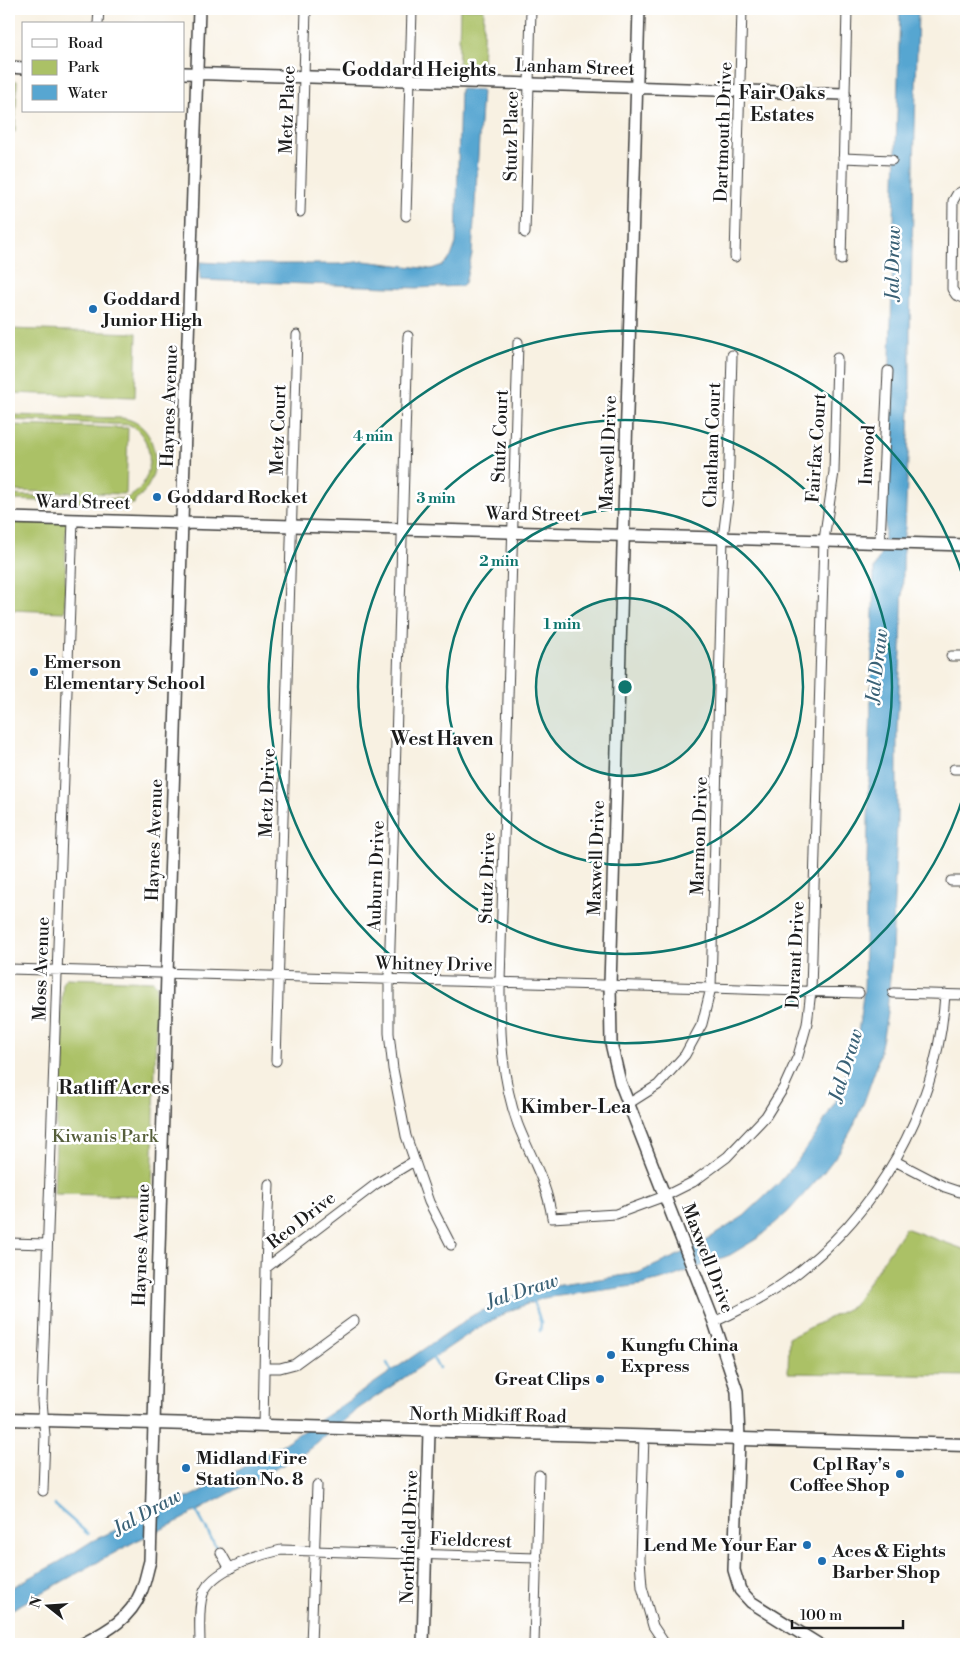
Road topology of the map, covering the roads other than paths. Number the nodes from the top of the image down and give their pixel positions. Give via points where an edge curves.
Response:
1 (99, 9) edge
2 (199, 9) edge
3 (306, 9) edge
4 (412, 9) edge
5 (531, 9) edge
6 (639, 9) edge
7 (742, 9) edge
8 (847, 9) edge
9 (98, 22) edge
10 (9, 67) edge
11 (22, 68) edge
12 (185, 72) edge
13 (197, 73) junction
14 (304, 76) junction
15 (410, 79) junction
16 (528, 84) junction
17 (637, 87) junction
18 (740, 90) junction
19 (844, 94) junction
20 (843, 158) junction
21 (892, 160) dead end
22 (966, 189) edge
23 (300, 212) dead end
24 (406, 216) dead end
25 (525, 233) dead end
26 (735, 257) dead end
27 (840, 260) dead end
28 (966, 299) edge
29 (297, 335) dead end
30 (408, 336) dead end
31 (518, 342) dead end
32 (732, 355) dead end
33 (837, 358) dead end
34 (888, 371) dead end
35 (9, 518) edge
36 (74, 520) junction
37 (183, 522) junction
38 (292, 525) junction
39 (402, 528) junction
40 (513, 531) junction
41 (624, 534) junction
42 (723, 537) junction
43 (824, 540) junction
44 (880, 541) junction
45 (966, 545) edge
46 (951, 656) dead end
47 (966, 656) edge
48 (954, 769) dead end
49 (966, 769) edge
50 (951, 881) dead end
51 (966, 882) edge
52 (9, 969) edge
53 (57, 970) junction
54 (167, 974) junction
55 (278, 977) junction
56 (389, 979) junction
57 (500, 982) junction
58 (610, 985) junction
59 (711, 988) junction
60 (811, 991) junction
61 (893, 992) dead end
62 (859, 993) dead end
63 (945, 994) junction
64 (966, 995) edge
65 (276, 1062) dead end
66 (628, 1104) junction
67 (414, 1161) junction
68 (895, 1161) junction
69 (269, 1184) dead end
70 (966, 1194) edge
71 (665, 1196) junction
72 (552, 1218) joint
73 (9, 1243) edge
74 (47, 1244) junction
75 (451, 1245) dead end
76 (266, 1268) junction
77 (354, 1321) dead end
78 (714, 1322) junction
79 (264, 1368) junction
80 (9, 1419) edge
81 (44, 1420) junction
82 (154, 1424) junction
83 (263, 1427) junction
84 (429, 1431) junction
85 (644, 1436) junction
86 (739, 1439) junction
87 (966, 1445) edge
88 (539, 1474) dead end
89 (316, 1485) dead end
90 (43, 1491) dead end
91 (314, 1551) junction
92 (221, 1553) dead end
93 (426, 1554) junction
94 (537, 1558) junction
95 (230, 1569) junction
96 (83, 1644) edge
97 (200, 1644) edge
98 (311, 1644) edge
99 (423, 1644) edge
100 (534, 1644) edge
101 (665, 1644) edge
102 (818, 1644) edge

1 - 9 street
2 - 13 street, Haynes Avenue
3 - 14 street, Metz Place
4 - 15 street
5 - 16 street, Stutz Place
6 - 17 street, Maxwell Drive
7 - 18 street, Dartmouth Drive
8 - 19 street
10 - 11 street
12 - 13 street, Lanham Street
13 - 14 street, Lanham Street
13 - 37 street, Haynes Avenue
14 - 15 street, Lanham Street
14 - 23 street, Metz Place
15 - 16 street, Lanham Street
15 - 24 street
16 - 17 street, Lanham Street
16 - 25 street, Stutz Place
17 - 18 street, Lanham Street
17 - 41 street, Maxwell Drive
18 - 19 street, Lanham Street
18 - 26 street, Dartmouth Drive
19 - 20 street
20 - 21 street
20 - 27 street
22 - 28 street via 953,200 952,289 956,295
29 - 38 street, Metz Court
30 - 39 street, Auburn Drive
31 - 40 street, Stutz Court
32 - 42 street, Chatham Court via 728,498
33 - 43 street, Fairfax Court via 834,472
34 - 44 street, Inwood
35 - 36 street, Ward Street
36 - 37 street, Ward Street
36 - 53 street, Moss Avenue
37 - 38 street, Ward Street
37 - 54 street, Haynes Avenue
38 - 39 street, Ward Street
38 - 55 street, Metz Drive
39 - 40 street, Ward Street
39 - 56 street, Auburn Drive
40 - 41 street, Ward Street
40 - 57 street, Stutz Drive
41 - 42 street, Ward Street
41 - 58 street, Maxwell Drive
42 - 43 street, Ward Street
42 - 59 street, Marmon Drive
43 - 44 street, Ward Street
43 - 60 street, Durant Drive
44 - 45 street, Ward Street
46 - 47 street
48 - 49 street
50 - 51 street
52 - 53 street, Whitney Drive
53 - 54 street, Whitney Drive
53 - 74 street, Moss Avenue
54 - 55 street, Whitney Drive
54 - 82 street, Haynes Avenue
55 - 56 street, Whitney Drive
55 - 65 street, Metz Drive
56 - 57 street, Whitney Drive
56 - 67 street, Auburn Drive via 392,1069
57 - 58 street, Whitney Drive
57 - 72 street, Stutz Drive via 500,1042 508,1092 518,1125 550,1200
58 - 59 street, Whitney Drive
58 - 66 street, Maxwell Drive via 611,1043
59 - 60 street, Whitney Drive
59 - 66 street, Marmon Drive via 702,1024 685,1055 658,1085
60 - 62 street, Whitney Drive
60 - 71 street, Durant Drive via 807,1024 798,1056 766,1116 728,1157 693,1182
61 - 63 street
63 - 64 street
63 - 68 street via 940,1038 929,1083 913,1126
66 - 71 street, Maxwell Drive
67 - 75 street, Auburn Drive via 429,1202
67 - 76 street, Reo Drive via 376,1184
68 - 70 street via 945,1187
68 - 78 street via 873,1196 825,1250 783,1284
69 - 76 street
71 - 72 street, Durant Drive via 616,1214
71 - 78 street, Maxwell Drive
73 - 74 street
74 - 81 street, Moss Avenue
76 - 79 street, Reo Drive
77 - 79 street via 295,1364
78 - 86 street, Maxwell Drive via 737,1391
79 - 83 street, Reo Drive
80 - 81 main road, North Midkiff Road
81 - 82 main road, North Midkiff Road
81 - 90 street, Moss Avenue
82 - 83 main road, North Midkiff Road
82 - 96 street, Haynes Avenue via 150,1561 141,1592 129,1612 114,1627
83 - 84 main road, North Midkiff Road
84 - 85 main road, North Midkiff Road
84 - 93 street, Northfield Drive
85 - 86 main road, North Midkiff Road
85 - 101 street via 642,1587 653,1626
86 - 87 main road, North Midkiff Road
86 - 102 street, Maxwell Drive via 734,1570 740,1590 750,1602
88 - 94 street
89 - 91 street
91 - 93 street, Fieldcrest
91 - 95 street, Fieldcrest via 266,1553
91 - 98 street
92 - 95 street
93 - 94 street, Fieldcrest
93 - 99 street, Northfield Drive
94 - 100 street
95 - 97 street, Fieldcrest via 208,1583 202,1594

